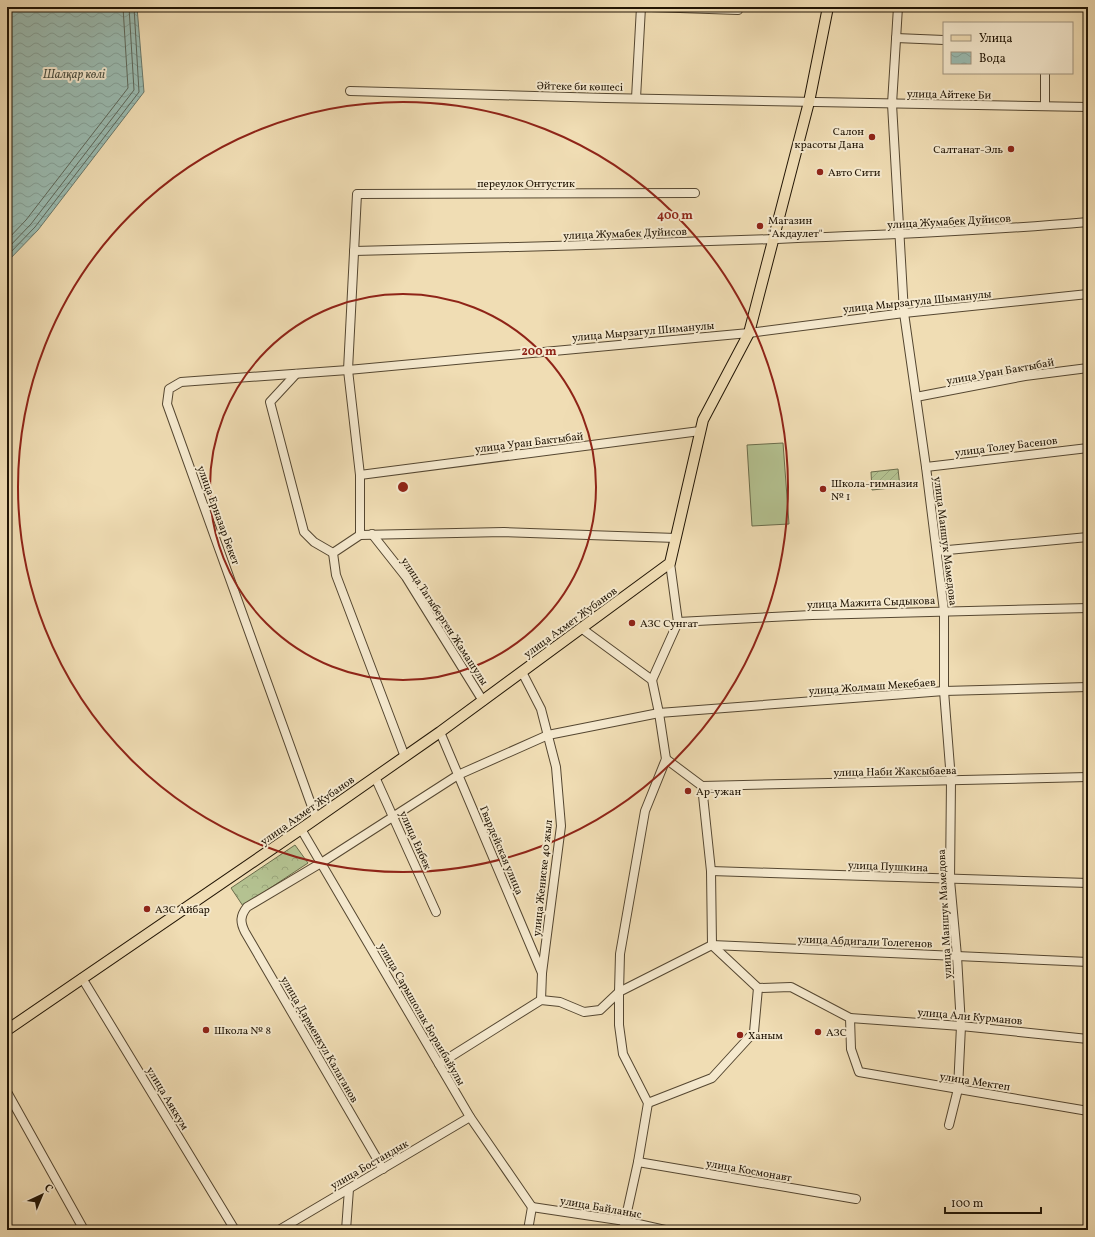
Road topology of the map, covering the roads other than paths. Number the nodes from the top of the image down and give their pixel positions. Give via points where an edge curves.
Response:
1 (641, 7) edge
2 (651, 7) edge
3 (828, 7) edge
4 (898, 7) edge
5 (738, 10) dead end
6 (896, 38) junction
7 (943, 40) edge
8 (1045, 74) edge
9 (350, 92) dead end
10 (636, 98) junction
11 (810, 102) junction
12 (892, 104) junction
13 (1045, 106) junction
14 (1088, 107) edge
15 (695, 192) dead end
16 (1088, 222) edge
17 (899, 235) junction
18 (774, 239) junction
19 (354, 251) junction
20 (1088, 294) edge
21 (904, 313) junction
22 (749, 332) junction
23 (1088, 368) edge
24 (348, 370) junction
25 (296, 374) junction
26 (916, 397) junction
27 (700, 431) junction
28 (1088, 448) edge
29 (926, 467) junction
30 (360, 475) junction
31 (372, 534) junction
32 (360, 535) junction
33 (1088, 537) edge
34 (676, 538) junction
35 (937, 551) junction
36 (333, 553) junction
37 (670, 563) junction
38 (1088, 608) edge
39 (944, 611) junction
40 (678, 622) junction
41 (581, 628) junction
42 (522, 672) junction
43 (652, 680) junction
44 (1088, 687) edge
45 (944, 691) junction
46 (483, 701) junction
47 (659, 713) junction
48 (440, 732) junction
49 (548, 736) junction
50 (405, 756) junction
51 (666, 759) junction
52 (458, 775) junction
53 (375, 777) junction
54 (1088, 777) edge
55 (951, 780) junction
56 (702, 786) junction
57 (393, 816) junction
58 (316, 818) junction
59 (301, 829) junction
60 (321, 863) junction
61 (711, 871) junction
62 (950, 880) junction
63 (1088, 883) edge
64 (436, 912) dead end
65 (241, 919) joint
66 (712, 945) junction
67 (957, 956) junction
68 (1088, 962) edge
69 (542, 973) junction
70 (82, 978) junction
71 (758, 988) junction
72 (619, 992) junction
73 (540, 1000) junction
74 (850, 1018) junction
75 (961, 1026) junction
76 (7, 1030) edge
77 (1088, 1039) edge
78 (438, 1064) junction
79 (958, 1089) junction
80 (7, 1092) edge
81 (648, 1103) junction
82 (1088, 1111) edge
83 (470, 1117) junction
84 (950, 1125) dead end
85 (638, 1162) junction
86 (383, 1169) junction
87 (349, 1189) junction
88 (856, 1199) dead end
89 (532, 1207) junction
90 (624, 1226) edge
91 (84, 1230) edge
92 (235, 1230) edge
93 (279, 1230) edge
94 (346, 1230) edge
95 (528, 1230) edge
96 (665, 1230) edge

1 - 10 street
2 - 5 street
3 - 11 main road
4 - 6 street, улица Маншук Мамедова
6 - 7 street
6 - 12 street, улица Маншук Мамедова
8 - 13 street
9 - 10 street, Әйтеке би көшесі
10 - 11 street, Әйтеке би көшесі
11 - 12 street, улица Айтеке Би
11 - 18 main road
12 - 13 street, улица Айтеке Би
12 - 17 street, улица Маншук Мамедова
13 - 14 street, улица Айтеке Би
15 - 19 street, переулок Онтустик via 357,194
16 - 17 street, улица Жумабек Дуйисов
17 - 18 street, улица Жумабек Дуйисов
17 - 21 street, улица Маншук Мамедова
18 - 19 street, улица Жумабек Дуйисов
18 - 22 main road
19 - 24 street
20 - 21 street, улица Мырзагула Шыманулы
21 - 22 street, улица Мырзагула Шыманулы
21 - 26 street, улица Маншук Мамедова
22 - 24 street, улица Мырзагул Шиманулы
22 - 27 main road via 703,420
23 - 26 street, улица Уран Бактыбай via 1025,376
24 - 25 street, улица Ерназар Бекет
24 - 30 street
25 - 36 street via 270,402 304,532 314,542
25 - 58 street, улица Ерназар Бекет via 181,382 169,389 167,404
26 - 29 street, улица Маншук Мамедова
27 - 30 street, улица Уран Бактыбай
27 - 34 main road
28 - 29 street, улица Толеу Басенов
29 - 35 street, улица Маншук Мамедова
30 - 32 street
31 - 32 street
31 - 34 street via 504,532
31 - 46 street, улица Тагыберген Жамашулы via 406,577
32 - 36 street
33 - 35 street
34 - 37 main road
35 - 39 street, улица Маншук Мамедова
36 - 50 street via 336,575
37 - 40 street
37 - 41 main road, улица Ахмет Жубанов
38 - 39 street, улица Мажита Сыдыкова
39 - 40 street, улица Мажита Сыдыкова
39 - 45 street, улица Маншук Мамедова
40 - 43 street
41 - 42 main road, улица Ахмет Жубанов
41 - 43 street
42 - 46 main road, улица Ахмет Жубанов
42 - 49 street, улица Жениске 40 жыл via 541,709
43 - 47 street
44 - 45 street, улица Жолмаш Мекебаев
45 - 47 street, улица Жолмаш Мекебаев
45 - 55 street, улица Маншук Мамедова
46 - 48 main road, улица Ахмет Жубанов
47 - 49 street, улица Жолмаш Мекебаев
47 - 51 street
48 - 50 main road, улица Ахмет Жубанов
48 - 52 street, Гвардейская улица
49 - 52 street, улица Жолмаш Мекебаев
49 - 69 street, улица Жениске 40 жыл via 556,766 561,826
50 - 53 main road, улица Ахмет Жубанов
51 - 56 street
51 - 72 street via 645,811 620,954
52 - 57 street, улица Жолмаш Мекебаев
52 - 69 street, Гвардейская улица
53 - 57 street, улица Енбек
53 - 58 main road, улица Ахмет Жубанов
54 - 55 street, улица Наби Жаксыбаева
55 - 56 street, улица Наби Жаксыбаева
55 - 62 street, улица Маншук Мамедова
56 - 61 street
57 - 60 street, улица Жолмаш Мекебаев
57 - 64 street, улица Енбек
58 - 59 main road, улица Ахмет Жубанов
59 - 60 street, улица Сарышолак Боранбайулы
59 - 70 main road, улица Ахмет Жубанов
60 - 65 street, улица Жолмаш Мекебаев via 247,907
60 - 78 street, улица Сарышолак Боранбайулы
61 - 62 street, улица Пушкина
61 - 66 street
62 - 63 street, улица Пушкина
62 - 67 street, улица Маншук Мамедова
65 - 86 street, улица Дарменкул Калаганов via 245,932
66 - 67 street, улица Абдигали Толегенов
66 - 71 street
66 - 72 street
67 - 68 street, улица Абдигали Толегенов
67 - 75 street, улица Маншук Мамедова
69 - 73 street, Гвардейская улица
70 - 76 main road, улица Ахмет Жубанов
70 - 92 street, улица Аяккум
71 - 74 street via 791,987
71 - 81 street via 754,1032 712,1078
72 - 73 street via 600,1010 584,1012 560,1002
72 - 81 street via 619,1025 623,1054
73 - 78 street
74 - 75 street, улица Али Курманов
74 - 79 street, улица Мектеп via 851,1049 859,1072
75 - 77 street, улица Али Курманов
75 - 79 street, улица Маншук Мамедова
78 - 83 street, улица Сарышолак Боранбайулы
79 - 82 street, улица Мектеп
79 - 84 street, улица Маншук Мамедова
80 - 91 street
81 - 85 street
83 - 86 street, улица Бостандык
83 - 89 street, улица Сарышолак Боранбайулы
85 - 88 street, улица Космонавт
85 - 90 street
86 - 87 street, улица Бостандык
87 - 93 street, улица Бостандык
87 - 94 street
89 - 90 street, улица Байланыс
89 - 95 street
90 - 96 street, улица Байланыс

